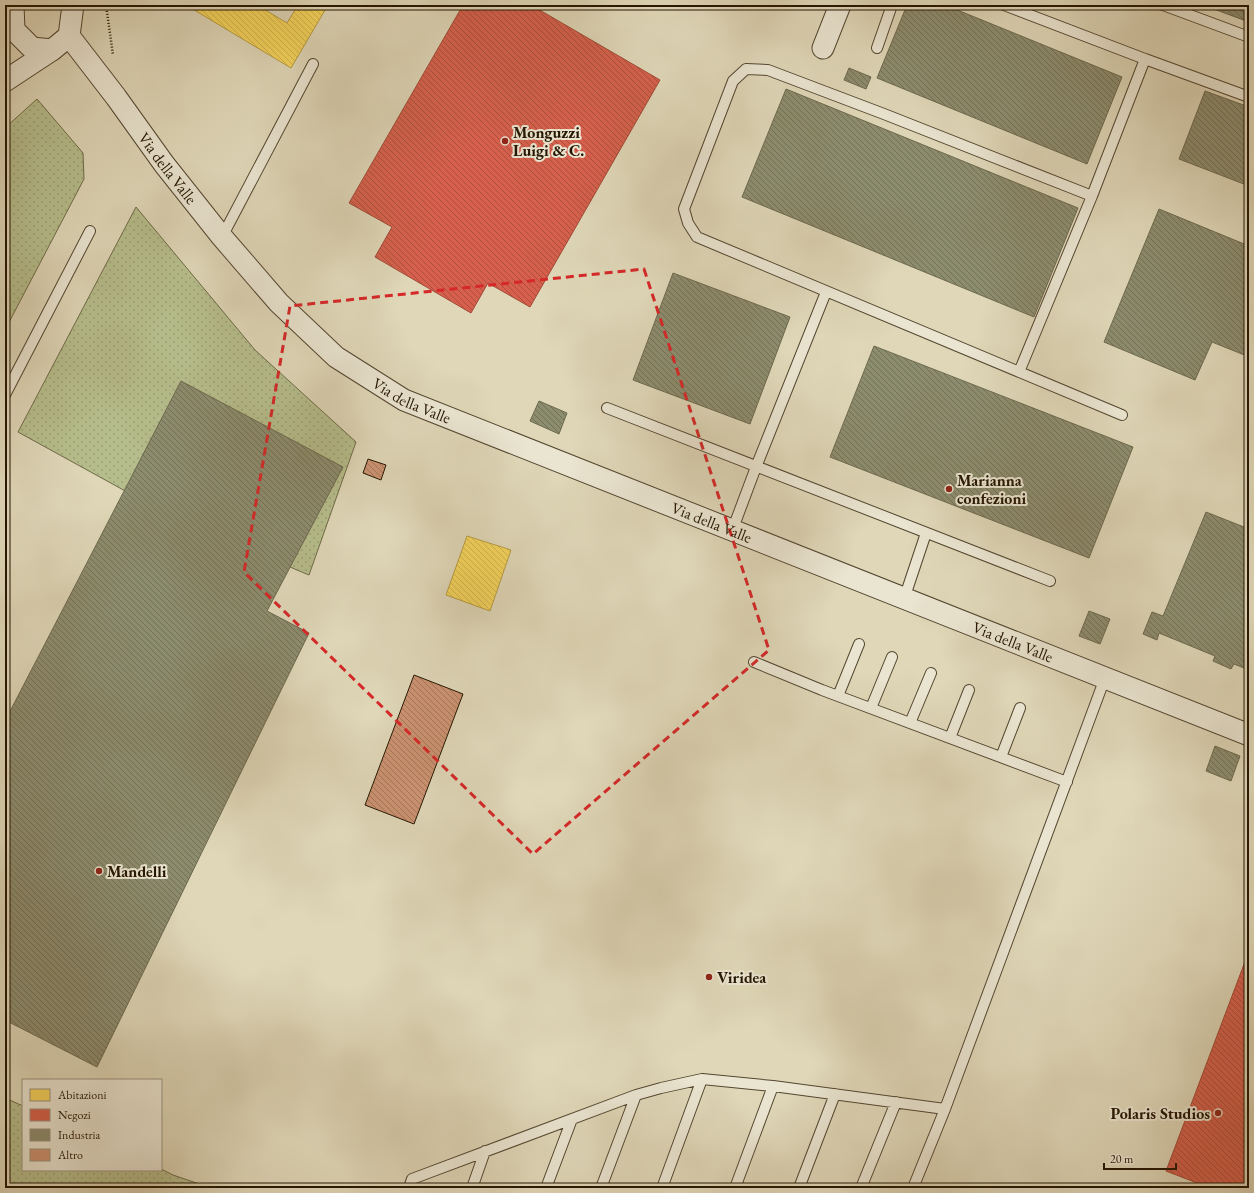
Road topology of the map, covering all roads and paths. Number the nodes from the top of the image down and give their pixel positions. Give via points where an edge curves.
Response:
1 (7, 5) edge
2 (13, 5) edge
3 (840, 5) edge
4 (892, 5) edge
5 (1004, 5) edge
6 (1163, 5) edge
7 (73, 6) edge
8 (5, 9) edge
9 (69, 36) junction
10 (1249, 37) edge
11 (823, 48) dead end
12 (877, 48) dead end
13 (52, 50) junction
14 (1145, 59) junction
15 (313, 64) dead end
16 (5, 81) edge
17 (116, 97) junction
18 (1249, 97) edge
19 (1092, 196) junction
20 (90, 231) dead end
21 (222, 237) junction
22 (826, 292) junction
23 (1019, 372) junction
24 (5, 395) edge
25 (607, 408) dead end
26 (1122, 415) dead end
27 (756, 467) junction
28 (732, 530) junction
29 (926, 533) junction
30 (1050, 581) dead end
31 (904, 599) junction
32 (859, 644) dead end
33 (892, 656) dead end
34 (754, 662) dead end
35 (931, 673) dead end
36 (1105, 678) junction
37 (969, 690) dead end
38 (838, 696) junction
39 (871, 708) junction
40 (1020, 708) dead end
41 (910, 723) junction
42 (1249, 736) edge
43 (950, 738) junction
44 (1001, 757) junction
45 (1066, 782) junction
46 (702, 1079) junction
47 (774, 1086) junction
48 (835, 1094) junction
49 (636, 1095) junction
50 (896, 1102) junction
51 (945, 1109) junction
52 (572, 1119) junction
53 (485, 1151) junction
54 (409, 1188) edge
55 (472, 1188) edge
56 (546, 1188) edge
57 (601, 1188) edge
58 (662, 1188) edge
59 (735, 1188) edge
60 (799, 1188) edge
61 (861, 1188) edge
62 (913, 1188) edge

1 - 8 street
2 - 13 street via 14,30 32,48
3 - 11 street
4 - 12 lane
5 - 14 lane
6 - 10 lane
7 - 9 street
7 - 17 street
9 - 13 street
9 - 17 street
13 - 16 street
14 - 18 lane
14 - 19 lane
15 - 21 lane
17 - 21 street, Via della Valle via 164,164
19 - 22 lane via 768,70 746,69 733,81 684,209 688,223 697,237
19 - 23 lane
20 - 24 lane
21 - 28 street, Via della Valle via 279,303 336,357 404,400
22 - 23 lane
22 - 27 lane
23 - 26 lane
25 - 27 lane
27 - 28 lane
27 - 29 lane
28 - 31 street, Via della Valle
29 - 30 lane
29 - 31 lane
31 - 36 street, Via della Valle
32 - 38 lane
33 - 39 lane
34 - 38 lane
35 - 41 lane
36 - 42 street, Via della Valle
36 - 45 lane
37 - 43 lane
38 - 39 lane
39 - 41 lane
40 - 44 lane
41 - 43 lane
43 - 44 lane
44 - 45 lane
45 - 51 lane
46 - 47 lane
46 - 49 lane
46 - 58 lane
47 - 48 lane
47 - 59 lane
48 - 50 lane
48 - 60 lane
49 - 52 lane
49 - 57 lane
50 - 51 lane
50 - 61 lane
51 - 62 lane
52 - 53 lane
52 - 56 lane
53 - 54 lane via 412,1179
53 - 55 lane

